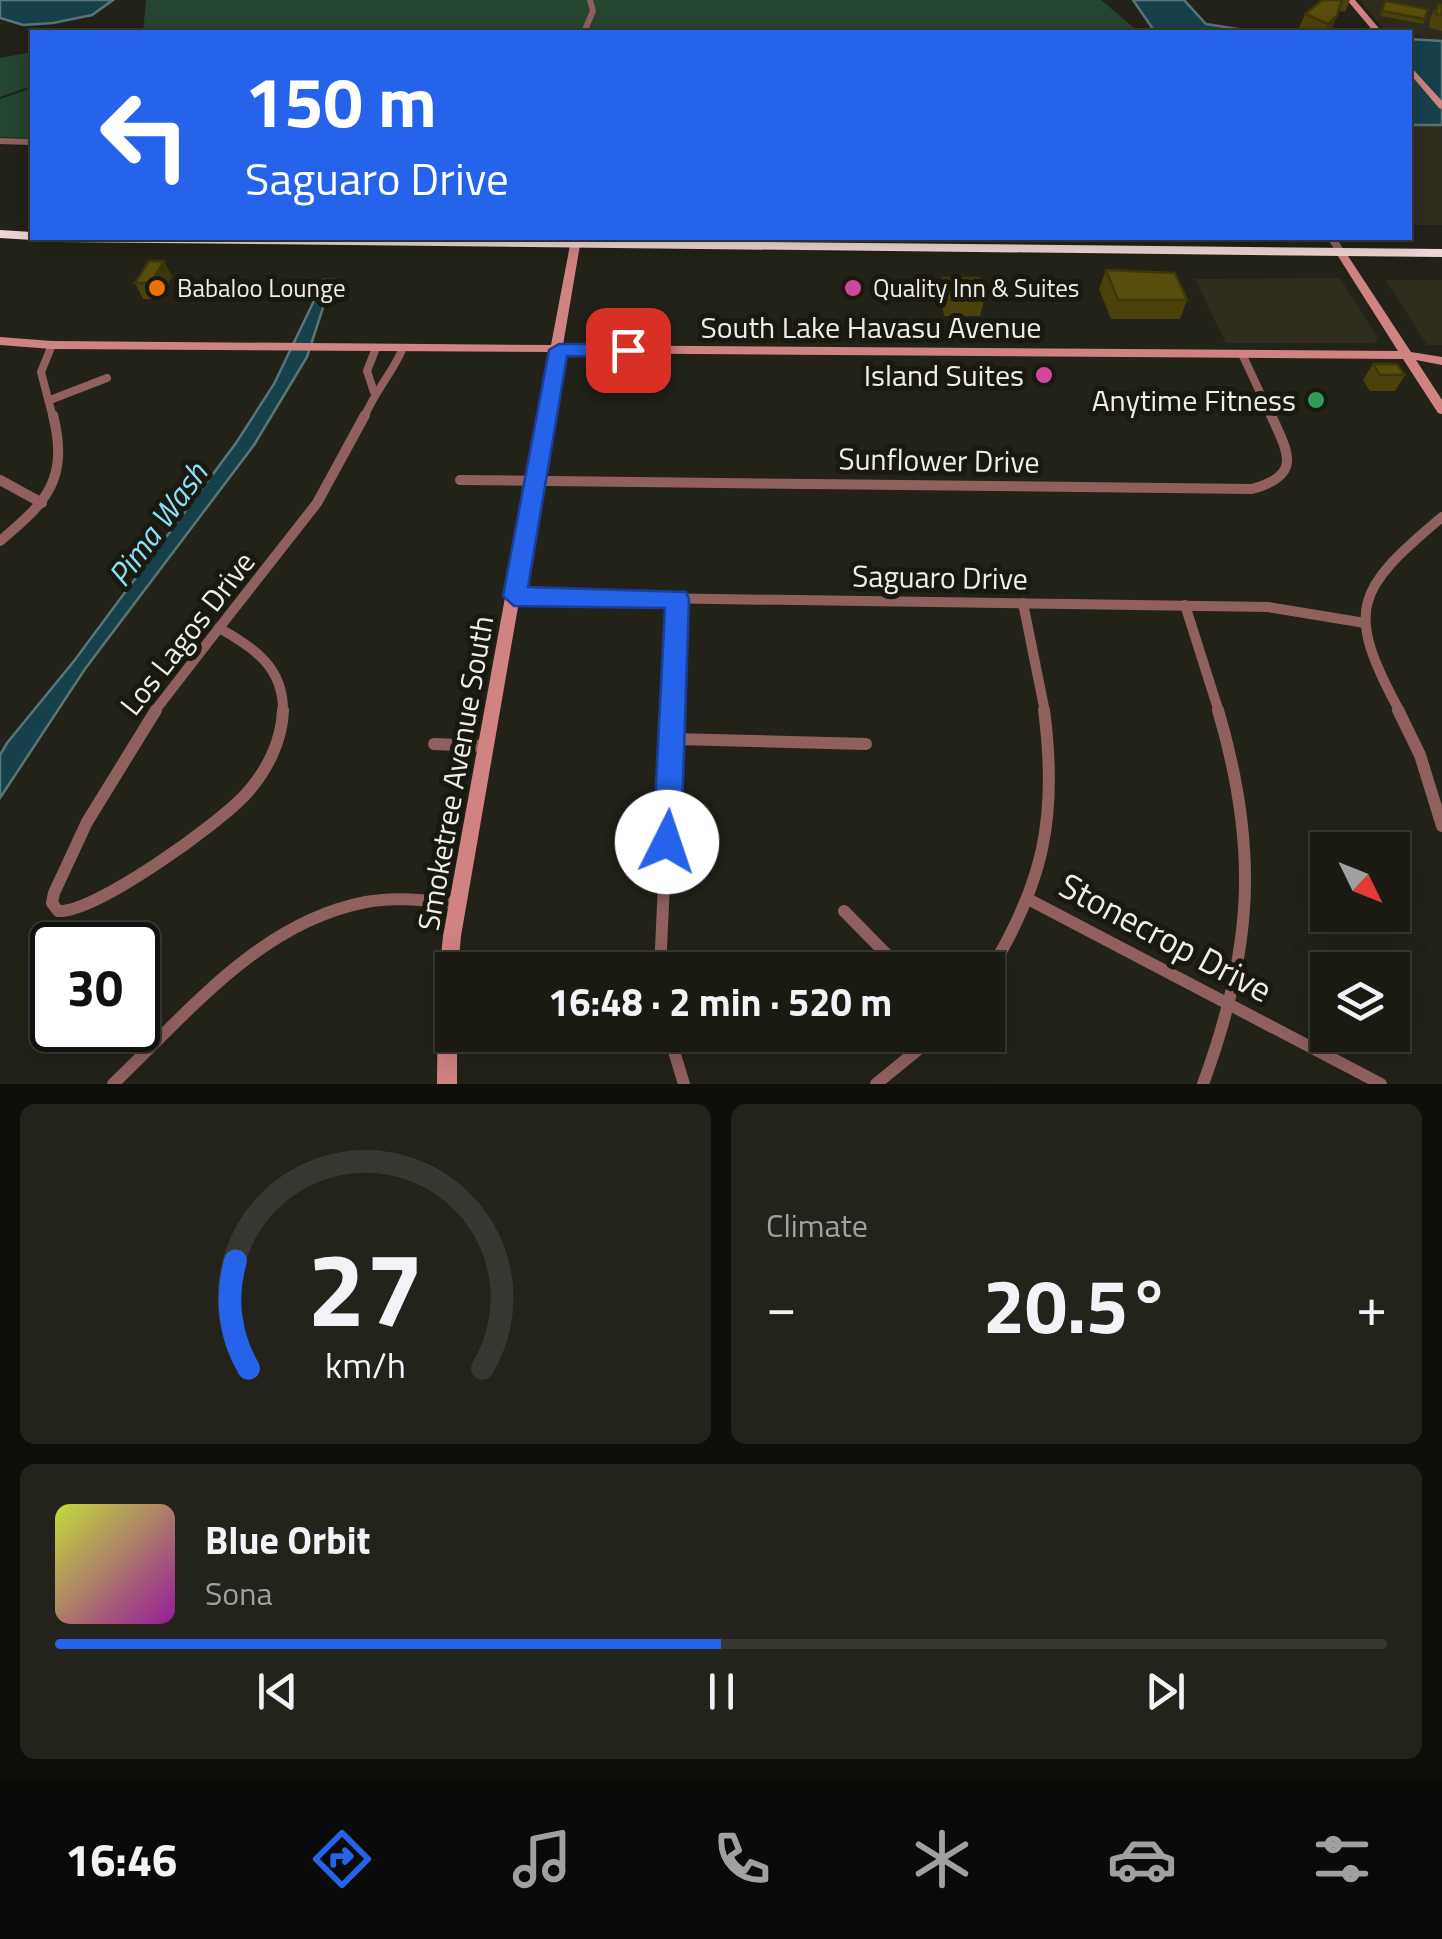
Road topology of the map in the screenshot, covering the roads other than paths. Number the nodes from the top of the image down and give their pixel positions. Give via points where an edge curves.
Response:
1 (590, 0) edge
2 (1350, 0) edge
3 (585, 30) edge
4 (1376, 30) edge
5 (1412, 72) edge
6 (1442, 106) edge
7 (0, 141) edge
8 (30, 142) edge
9 (0, 234) edge
10 (30, 236) edge
11 (343, 240) edge
12 (1333, 240) edge
13 (576, 242) edge
14 (1341, 252) junction
15 (1442, 253) edge
16 (0, 341) edge
17 (52, 346) junction
18 (376, 348) junction
19 (403, 348) junction
20 (559, 350) junction
21 (1442, 350) edge
22 (1243, 356) junction
23 (1406, 356) junction
24 (1442, 361) edge
25 (107, 378) dead end
26 (374, 392) junction
27 (50, 400) junction
28 (1442, 410) edge
29 (0, 480) edge
30 (460, 480) dead end
31 (533, 480) junction
32 (42, 502) junction
33 (1442, 516) edge
34 (0, 540) edge
35 (514, 596) junction
36 (677, 599) junction
37 (1024, 603) junction
38 (1185, 605) junction
39 (1364, 623) junction
40 (218, 628) junction
41 (674, 739) junction
42 (434, 744) dead end
43 (866, 744) dead end
44 (487, 746) junction
45 (1442, 826) edge
46 (1028, 899) junction
47 (459, 902) junction
48 (844, 911) dead end
49 (661, 952) edge
50 (884, 952) edge
51 (1000, 952) edge
52 (1230, 1004) junction
53 (675, 1052) edge
54 (915, 1052) edge
55 (112, 1084) edge
56 (447, 1084) edge
57 (684, 1084) edge
58 (876, 1084) edge
59 (1203, 1084) edge
60 (1381, 1084) edge

1 - 3 street
2 - 4 main road
5 - 6 main road
7 - 8 street
9 - 10 highway
11 - 13 highway
12 - 14 street
13 - 14 highway
13 - 20 main road, Smoketree Avenue South
14 - 15 highway
14 - 23 main road
16 - 17 main road, South Lake Havasu Avenue
17 - 18 main road, South Lake Havasu Avenue
17 - 27 street via 41,372
18 - 19 main road, South Lake Havasu Avenue
18 - 26 street, Los Lagos Drive via 367,371
19 - 20 main road, South Lake Havasu Avenue
19 - 26 street, Los Lagos Drive
20 - 22 main road, South Lake Havasu Avenue
20 - 31 main road, Smoketree Avenue South
21 - 23 main road
22 - 23 main road, South Lake Havasu Avenue
22 - 31 street, Sunflower Drive via 1289,455 1288,470 1277,482 1252,489
23 - 24 main road, South Lake Havasu Avenue
23 - 28 main road
25 - 27 street
26 - 40 street, Los Lagos Drive via 327,489
27 - 32 street via 61,448
29 - 32 street
30 - 31 street, Sunflower Drive
31 - 35 main road, Smoketree Avenue South
32 - 34 street
33 - 39 street via 1377,577
35 - 36 street, Saguaro Drive
35 - 44 main road, Smoketree Avenue South
36 - 37 street, Saguaro Drive
36 - 41 street
37 - 38 street, Saguaro Drive
37 - 46 street via 1053,761 1049,827
38 - 39 street, Saguaro Drive via 1268,607
38 - 52 street via 1226,726 1244,814 1246,910
39 - 45 street
40 - 40 street, Los Lagos Drive via 261,653 279,681 282,726 265,767 233,806 98,902 69,914 55,910 54,893 122,759
41 - 43 street
41 - 49 street
42 - 44 street
44 - 47 main road, Smoketree Avenue South
46 - 51 street
46 - 52 street, Stonecrop Drive
47 - 55 street via 367,902 288,931 243,962
47 - 56 main road, Smoketree Avenue South via 446,986
48 - 50 street
52 - 59 street
52 - 60 street, Stonecrop Drive
53 - 57 street
54 - 58 street

